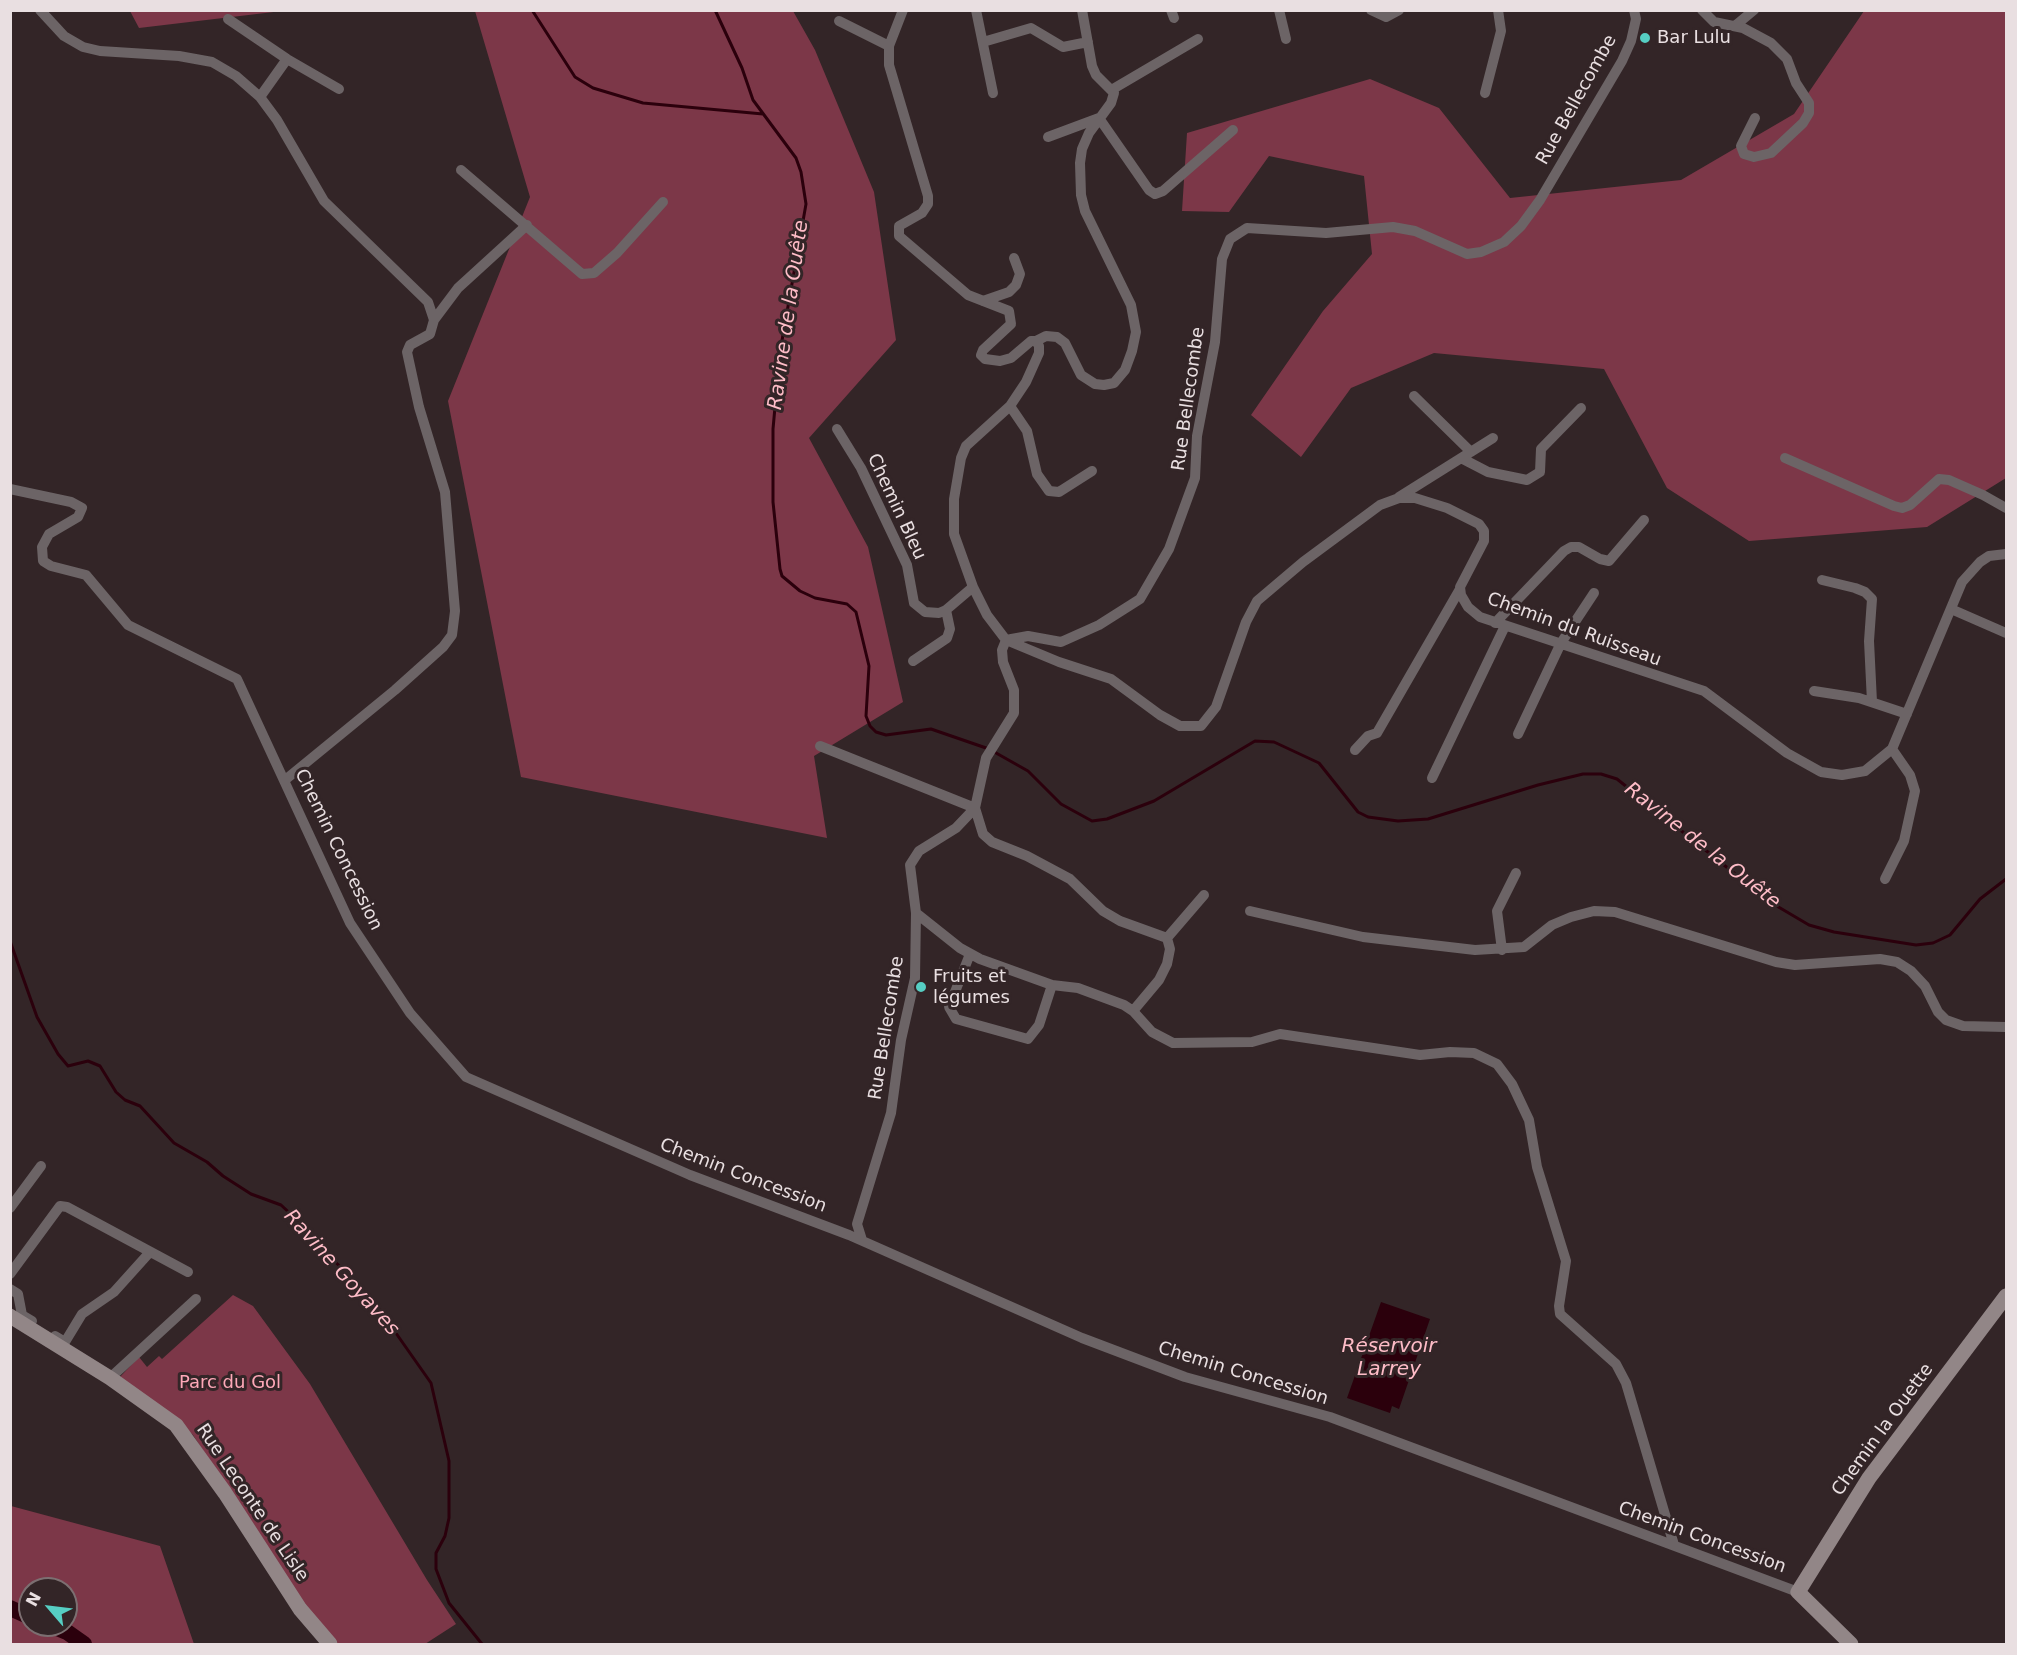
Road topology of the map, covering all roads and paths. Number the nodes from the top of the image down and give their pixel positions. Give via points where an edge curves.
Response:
1 (40, 10) edge
2 (903, 10) edge
3 (976, 10) edge
4 (1082, 10) edge
5 (1279, 10) edge
6 (1371, 10) edge
7 (1399, 10) edge
8 (1498, 10) edge
9 (1634, 10) edge
10 (1702, 10) edge
11 (1754, 10) edge
12 (228, 19) dead end
13 (839, 21) dead end
14 (1736, 25) junction
15 (1198, 39) dead end
16 (1286, 39) dead end
17 (983, 42) junction
18 (1088, 42) junction
19 (890, 46) junction
20 (287, 59) junction
21 (339, 89) dead end
22 (1113, 89) junction
23 (993, 93) dead end
24 (1485, 93) dead end
25 (260, 97) junction
26 (1099, 118) junction
27 (1755, 118) dead end
28 (1233, 130) dead end
29 (1048, 137) dead end
30 (461, 170) dead end
31 (663, 202) dead end
32 (527, 225) junction
33 (1014, 258) dead end
34 (976, 301) junction
35 (434, 320) junction
36 (1036, 341) junction
37 (1414, 396) dead end
38 (1010, 406) junction
39 (1581, 408) dead end
40 (837, 429) dead end
41 (1493, 438) dead end
42 (1471, 452) junction
43 (1461, 458) junction
44 (1785, 458) dead end
45 (1092, 471) dead end
46 (10, 489) edge
47 (1399, 498) junction
48 (2007, 508) edge
49 (1644, 520) dead end
50 (2007, 554) edge
51 (1822, 580) dead end
52 (972, 587) junction
53 (1460, 589) junction
54 (1594, 592) dead end
55 (1950, 609) junction
56 (946, 610) junction
57 (1500, 625) junction
58 (2007, 633) edge
59 (1006, 640) junction
60 (1561, 644) junction
61 (913, 661) dead end
62 (1814, 691) dead end
63 (1872, 702) junction
64 (1907, 714) junction
65 (1518, 734) dead end
66 (820, 746) dead end
67 (1892, 749) junction
68 (1354, 750) dead end
69 (1432, 778) dead end
70 (285, 780) junction
71 (975, 808) junction
72 (1516, 873) dead end
73 (1885, 879) dead end
74 (1204, 895) dead end
75 (1250, 911) dead end
76 (916, 913) junction
77 (1167, 938) junction
78 (1502, 950) junction
79 (970, 954) junction
80 (1052, 985) junction
81 (1133, 1011) junction
82 (2007, 1027) edge
83 (41, 1166) dead end
84 (10, 1208) edge
85 (862, 1240) junction
86 (150, 1252) junction
87 (188, 1272) dead end
88 (10, 1274) edge
89 (10, 1289) edge
90 (2007, 1296) edge
91 (195, 1299) dead end
92 (10, 1317) edge
93 (110, 1378) junction
94 (1674, 1545) junction
95 (1798, 1592) junction
96 (330, 1644) edge
97 (1851, 1644) edge

1 - 25 street via 64,36 83,47 212,62
2 - 19 street
3 - 17 street
4 - 18 street
5 - 16 street
6 - 7 street via 1386,16
8 - 24 street via 1501,31
9 - 59 street, Rue Bellecombe via 1631,41 1622,61 1540,200 1504,242 1467,254 1415,231 1393,227 1326,233 1247,228 1230,239 1222,259 1215,342 1197,436 1195,478 1169,549 1146,590 1132,606 1071,639 1051,641 1018,636
10 - 14 street via 1714,22
11 - 14 street
12 - 20 street
13 - 19 street
14 - 27 street via 1771,43 1787,59 1809,103 1803,123 1771,153 1754,157 1744,154 1741,146
15 - 22 street
17 - 18 street via 1031,28 1063,47
17 - 23 street
18 - 22 street via 1096,75
19 - 34 street via 889,65 928,196 922,213 899,226 899,236
20 - 21 street
20 - 25 street
22 - 26 street via 1113,98
25 - 35 street via 324,201 428,302
26 - 28 street via 1155,194
26 - 29 street
26 - 36 street via 1082,149 1081,195 1131,305 1136,332 1132,351 1114,383 1095,384 1081,375 1065,343 1057,337 1046,336
30 - 32 street
31 - 32 street via 594,273 582,274
32 - 35 street via 458,288
33 - 34 street via 1020,274 1016,285 992,300
34 - 36 street via 1000,306 1012,316 1011,324 983,350 981,355 985,359 1000,361
35 - 70 street via 430,334 410,345 407,352 445,492 455,611 452,635 394,690
36 - 38 street via 1039,353
37 - 42 street
38 - 45 street via 1027,431 1035,469 1049,491 1059,492
38 - 52 street via 966,446 961,458 954,526
39 - 43 street via 1541,449 1540,472 1527,480 1488,472
40 - 56 street, Chemin Bleu via 861,468 907,565 914,603 925,612
41 - 42 street
42 - 43 street
43 - 47 street
44 - 48 street via 1902,508 1923,496 1939,479 1949,480
46 - 70 street, Chemin Concession via 71,501 82,508 78,517 49,534 42,547 43,561 86,575 128,625 237,679
47 - 53 street via 1415,498 1447,508 1482,528 1484,541
47 - 59 street via 1380,505 1303,561 1257,601 1216,706 1201,726 1180,726 1111,679
49 - 57 street via 1609,561 1579,547 1570,547
50 - 55 street, Chemin du Ruisseau via 1998,553 1980,562 1962,582
51 - 63 street via 1855,588 1872,599
52 - 56 street
52 - 59 street
53 - 57 street, Chemin du Ruisseau via 1468,607
53 - 68 street via 1377,733
54 - 60 street
55 - 58 street
55 - 64 street, Chemin du Ruisseau
56 - 61 street via 950,629 947,638
57 - 60 street, Chemin du Ruisseau
57 - 69 street
59 - 71 street via 1003,662 1016,701 1014,713 986,758
60 - 65 street
60 - 67 street, Chemin du Ruisseau via 1704,691 1787,753 1821,772 1842,775 1865,771
62 - 63 street
63 - 64 street
64 - 67 street, Chemin du Ruisseau
66 - 71 street
67 - 73 street via 1911,774 1915,791 1904,841
70 - 85 street, Chemin Concession via 350,923 410,1013 466,1077 690,1175
71 - 76 street, Rue Bellecombe via 956,828 914,856 910,876
71 - 77 street via 977,821 992,842 1070,879 1103,911 1120,921
72 - 78 street via 1497,911
74 - 77 street
75 - 78 street via 1363,937
76 - 79 street
76 - 85 street, Rue Bellecombe via 915,978 891,1113 857,1224
77 - 81 street via 1170,949 1160,980
78 - 82 street via 1524,947 1552,925 1571,917 1594,911 1615,912 1786,964 1880,958 1897,962 1924,986 1946,1020 1963,1026
79 - 80 street
79 - 80 street via 949,1007 956,1019 1028,1039 1039,1025
80 - 81 street via 1078,988
81 - 94 street via 1152,1032 1179,1044 1252,1042 1280,1034 1420,1055 1474,1053 1497,1064 1512,1084 1529,1120 1540,1177 1566,1261 1560,1314 1609,1357 1626,1383
83 - 84 street
85 - 94 street, Chemin Concession via 1082,1338 1185,1377 1330,1417
86 - 87 street
86 - 88 street via 60,1206
86 - 89 street via 114,1292 82,1314 65,1342 22,1315 18,1293
90 - 95 main road, Chemin la Ouette via 1869,1478
91 - 93 street
92 - 93 main road, Rue Leconte de Lisle
93 - 96 main road, Rue Leconte de Lisle via 167,1416 184,1434 294,1601
94 - 95 street, Chemin Concession
95 - 97 main road

